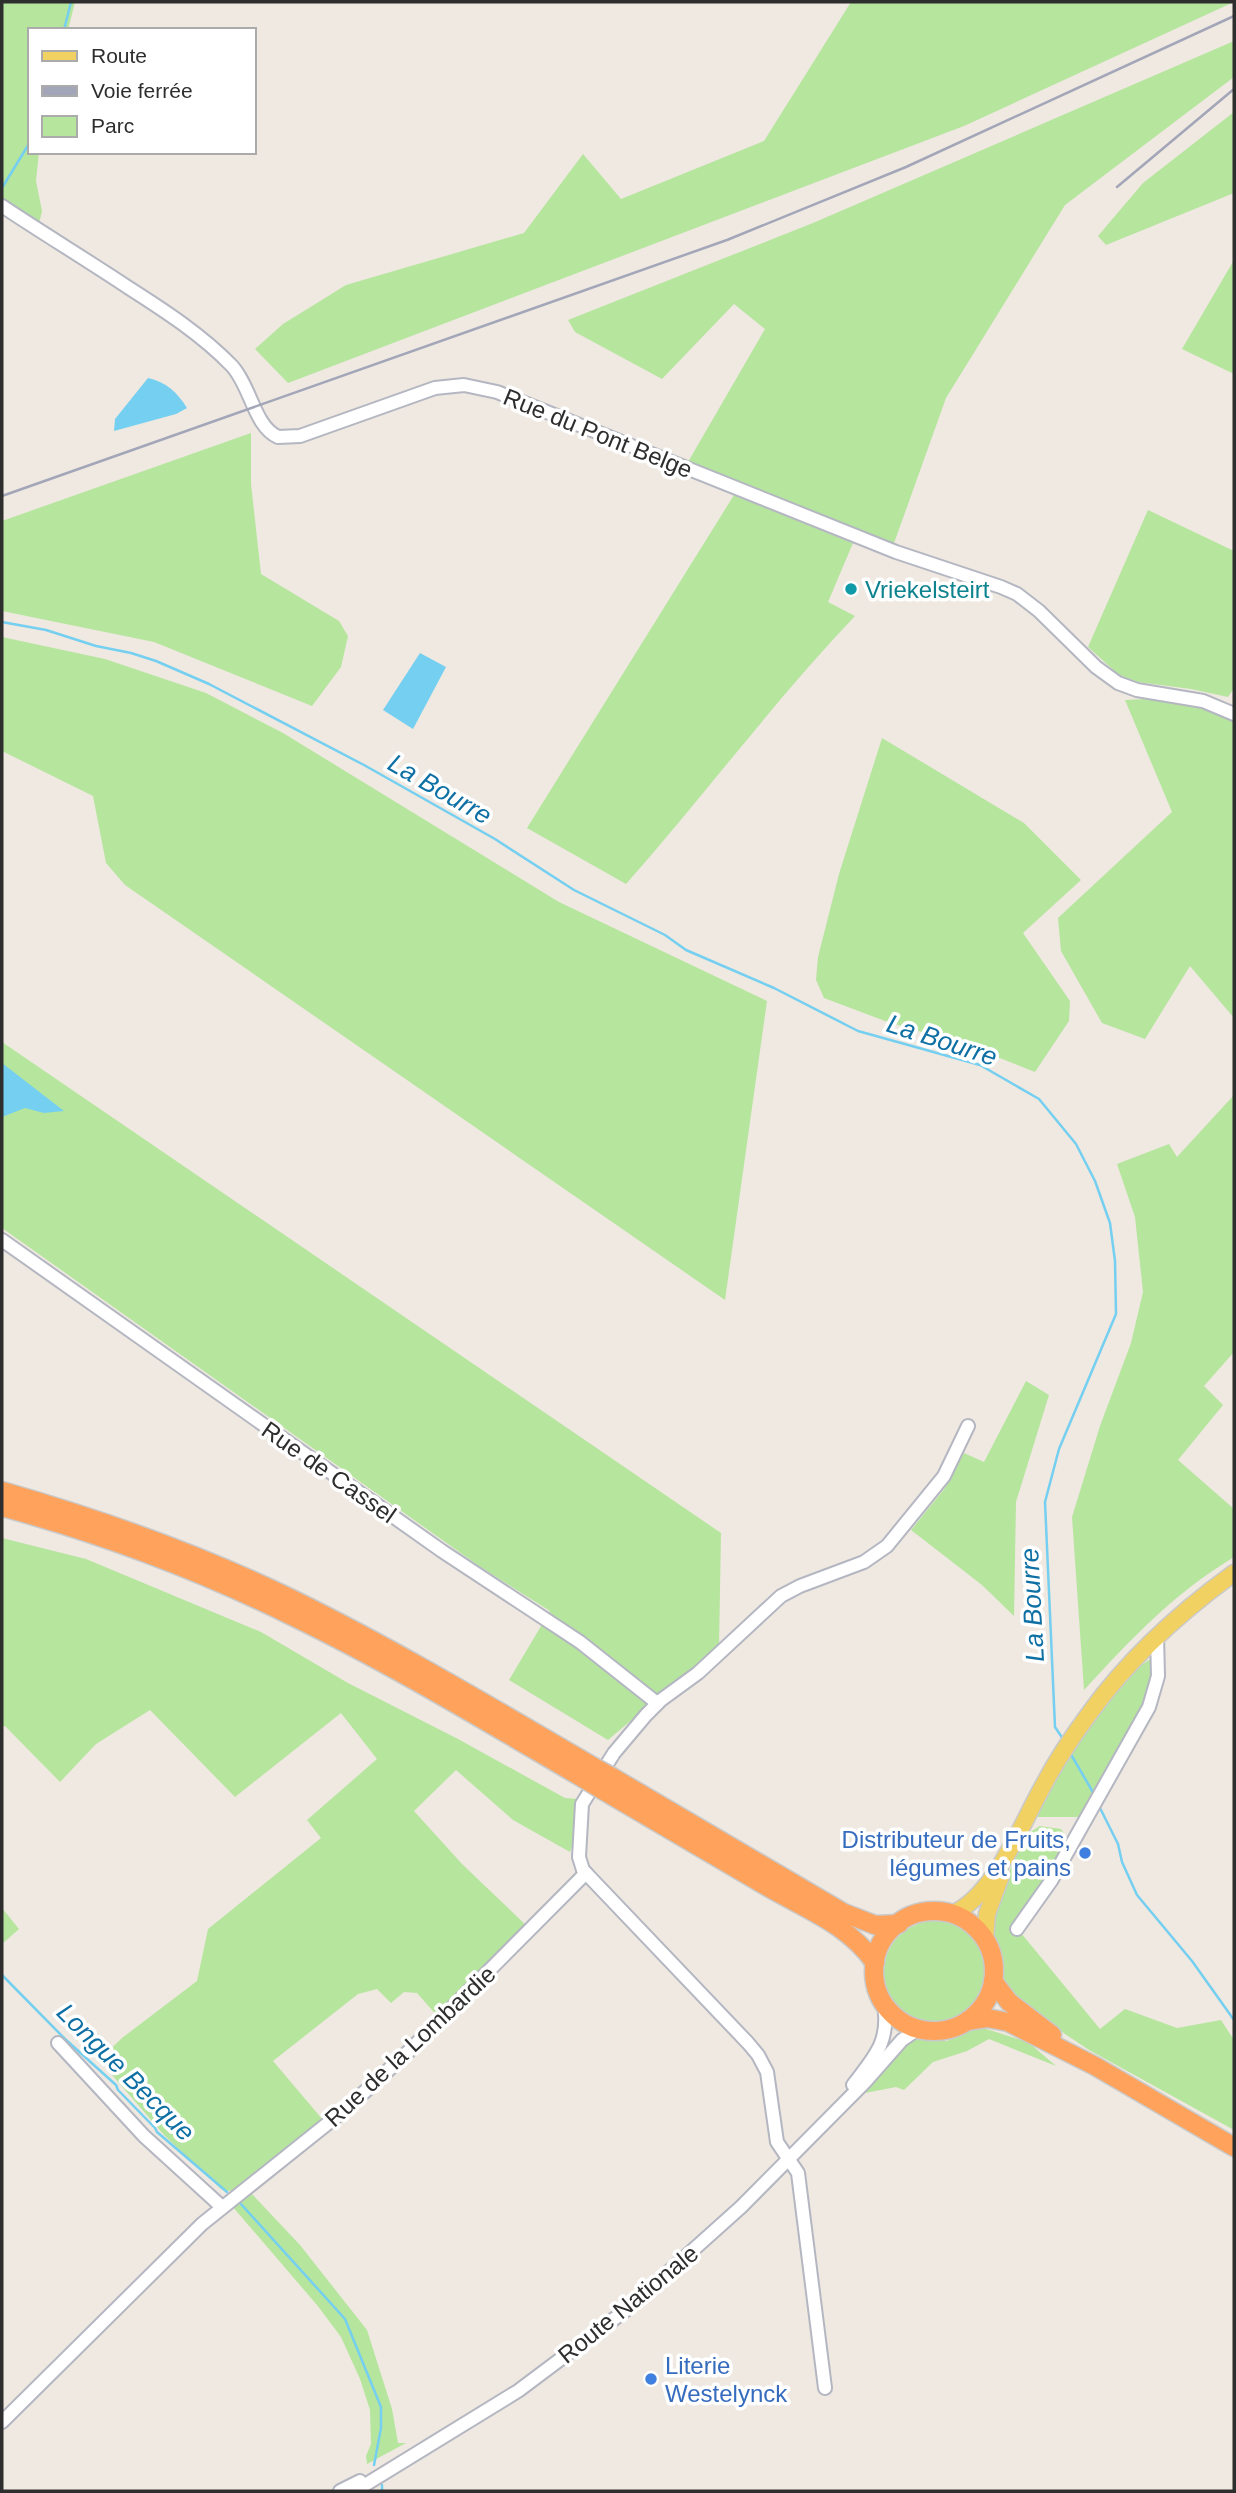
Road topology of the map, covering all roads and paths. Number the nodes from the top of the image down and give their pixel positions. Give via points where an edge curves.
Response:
1 (2, 206) edge
2 (1234, 714) edge
3 (2, 1240) edge
4 (968, 1426) dead end
5 (2, 1492) edge
6 (2, 1507) edge
7 (1234, 1573) edge
8 (1157, 1636) junction
9 (657, 1703) junction
10 (590, 1774) junction
11 (608, 1784) junction
12 (1016, 1838) junction
13 (586, 1873) junction
14 (952, 1914) junction
15 (899, 1924) junction
16 (1017, 1929) dead end
17 (985, 1940) junction
18 (875, 1962) junction
19 (993, 1981) junction
20 (884, 2004) junction
21 (967, 2021) junction
22 (918, 2029) junction
23 (58, 2043) dead end
24 (1095, 2066) junction
25 (832, 2113) junction
26 (1234, 2147) edge
27 (789, 2158) junction
28 (222, 2207) junction
29 (825, 2388) dead end
30 (2, 2422) edge
31 (399, 2464) junction
32 (340, 2491) edge
33 (355, 2491) edge

1 - 2 street, Rue du Pont Belge via 155,305 209,346 237,372 264,426 278,437 300,436 435,388 464,385 497,392 896,552 1001,587 1039,611 1118,683 1203,701
3 - 9 street, Rue de Cassel via 442,1551 580,1642
4 - 9 street via 944,1476 887,1546 864,1562 781,1596 698,1673
5 - 10 highway via 149,1539 276,1592 381,1646
6 - 10 highway via 129,1547 257,1599
7 - 8 main road
8 - 12 main road via 1110,1686 1068,1744
8 - 16 street via 1159,1670 1153,1699 1102,1794
9 - 13 street via 614,1753 582,1804 579,1857
10 - 11 highway, bridge
11 - 15 highway via 844,1913 875,1925
11 - 18 highway via 780,1894 820,1914 852,1937
12 - 14 main road via 981,1893
12 - 17 main road via 987,1914
13 - 27 street via 758,2055 769,2079 777,2141
13 - 28 street, Rue de la Lombardie via 355,2101
14 - 15 highway via 927,1912
14 - 17 highway
15 - 18 highway via 883,1941
17 - 19 highway
18 - 20 highway
19 - 21 highway via 983,2006
19 - 24 highway via 1019,2010
20 - 22 highway via 901,2021
20 - 25 street, Route Nationale via 882,2043
21 - 22 highway via 940,2031
21 - 24 highway via 1008,2022
22 - 25 street, Route Nationale
23 - 28 street via 144,2136
24 - 26 highway
25 - 27 street, Route Nationale
27 - 29 street via 798,2173
27 - 31 street, Route Nationale via 691,2254 592,2337 518,2391
28 - 30 street, Rue de la Lombardie
31 - 32 street, Route Nationale
31 - 33 street, Route Nationale

